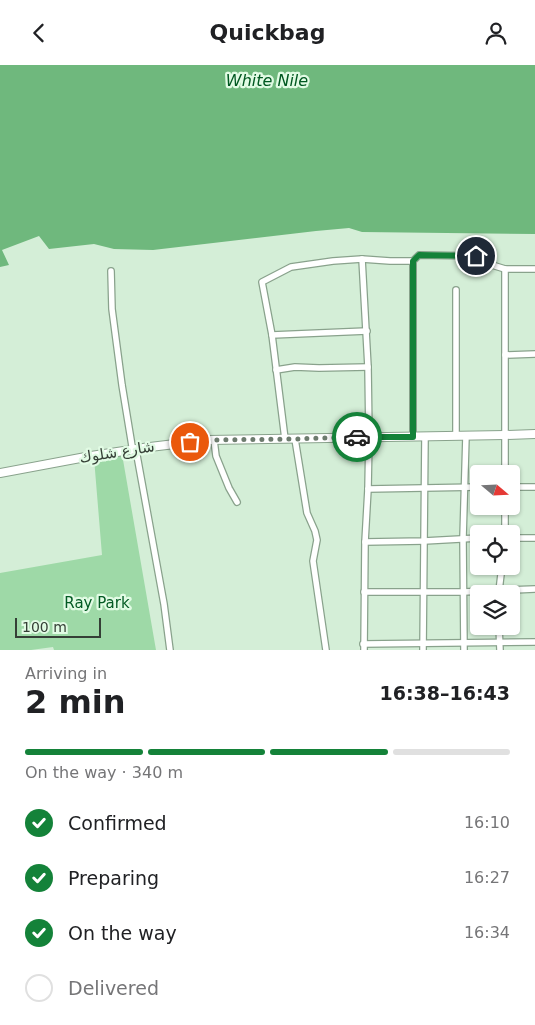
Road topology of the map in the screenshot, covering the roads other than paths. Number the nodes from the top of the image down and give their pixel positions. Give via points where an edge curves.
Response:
1 (362, 259) junction
2 (413, 261) junction
3 (505, 269) junction
4 (535, 269) edge
5 (111, 271) dead end
6 (456, 290) dead end
7 (367, 331) junction
8 (272, 335) junction
9 (535, 354) edge
10 (505, 355) junction
11 (368, 367) junction
12 (276, 369) junction
13 (535, 433) edge
14 (505, 435) junction
15 (456, 436) junction
16 (466, 436) junction
17 (370, 437) junction
18 (413, 437) junction
19 (425, 437) junction
20 (284, 439) junction
21 (295, 439) junction
22 (214, 440) junction
23 (136, 450) junction
24 (505, 465) edge
25 (0, 473) edge
26 (465, 487) junction
27 (470, 487) edge
28 (520, 487) edge
29 (535, 487) edge
30 (368, 489) junction
31 (424, 489) junction
32 (237, 502) dead end
33 (463, 538) junction
34 (470, 538) edge
35 (520, 538) edge
36 (535, 539) edge
37 (365, 541) junction
38 (424, 541) junction
39 (535, 589) edge
40 (520, 590) edge
41 (424, 591) junction
42 (364, 592) junction
43 (463, 592) junction
44 (470, 592) edge
45 (499, 635) edge
46 (535, 641) edge
47 (464, 642) junction
48 (499, 642) junction
49 (424, 643) junction
50 (363, 647) edge
51 (170, 650) edge
52 (326, 650) edge
53 (424, 650) edge
54 (464, 650) edge
55 (500, 650) edge

1 - 2 street
1 - 7 street
1 - 8 street via 291,267 262,282
2 - 3 street via 419,255 476,256
2 - 18 street
3 - 4 street
3 - 10 street
5 - 23 street via 112,309 122,385 132,446
6 - 15 street
7 - 8 street
7 - 11 street
8 - 12 street
9 - 10 street
10 - 14 street
11 - 12 street
11 - 17 street
12 - 20 street
13 - 14 street, شارع شلوك
14 - 16 street, شارع شلوك
14 - 24 street
15 - 16 street, شارع شلوك
15 - 19 street, شارع شلوك
16 - 26 street
17 - 18 street, شارع شلوك
17 - 21 street, شارع شلوك
17 - 30 street
18 - 19 street, شارع شلوك
19 - 31 street
20 - 21 street, شارع شلوك
20 - 22 street, شارع شلوك
21 - 52 street via 307,513 317,540 313,561
22 - 23 street, شارع شلوك
22 - 32 street via 216,456
23 - 25 street, شارع شلوك
23 - 51 street
26 - 27 street
26 - 31 street
26 - 33 street
28 - 29 street
30 - 31 street
30 - 37 street
31 - 38 street
33 - 34 street
33 - 38 street
33 - 43 street
35 - 36 street
37 - 38 street
37 - 42 street
38 - 41 street
39 - 40 street
41 - 42 street
41 - 43 street
41 - 49 street
42 - 50 street
43 - 44 street
43 - 47 street
45 - 48 street
46 - 48 street
47 - 48 street
47 - 49 street
47 - 54 street
48 - 55 street
49 - 50 street
49 - 53 street

